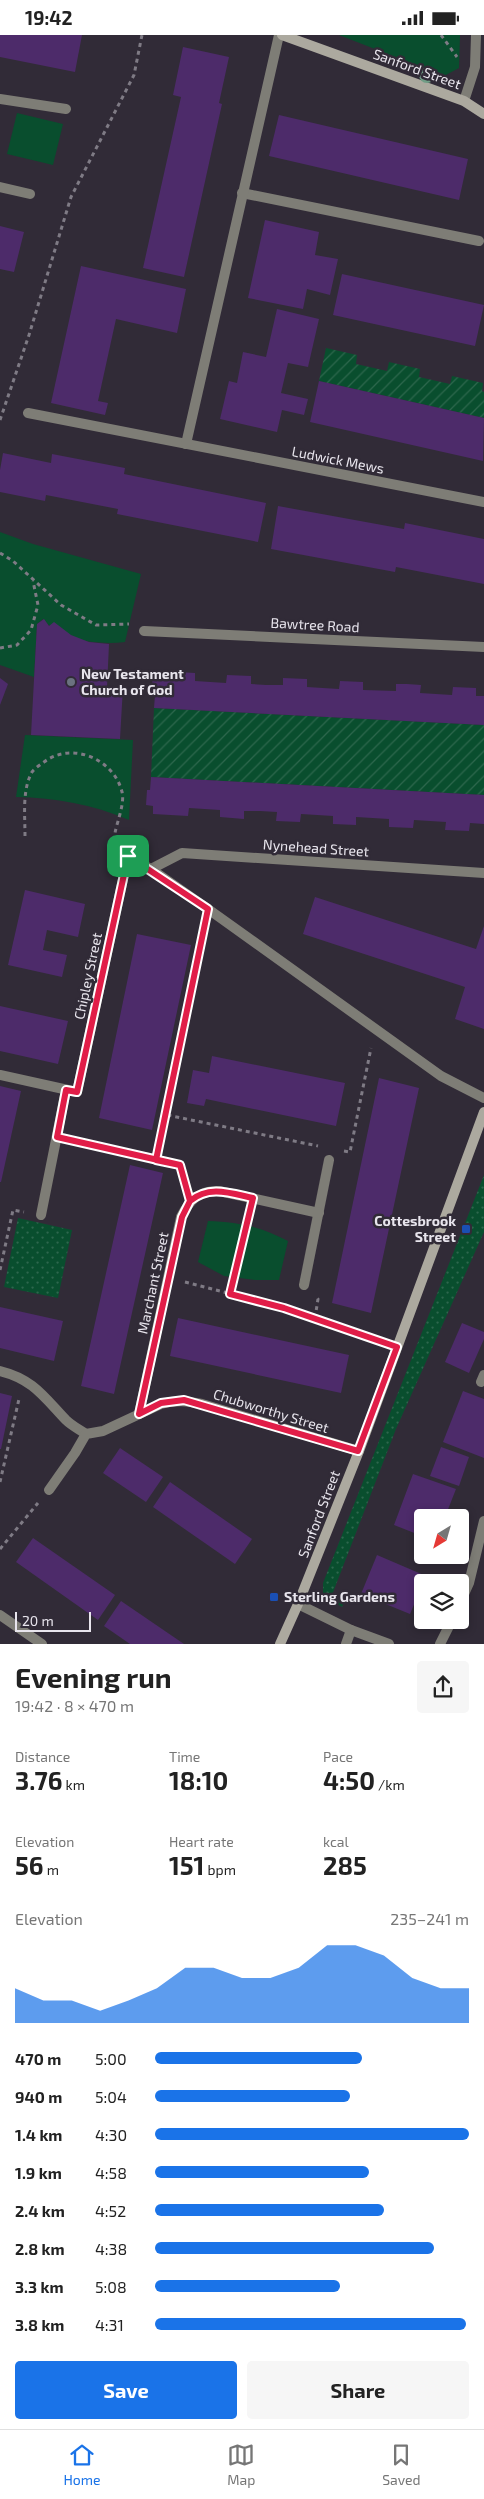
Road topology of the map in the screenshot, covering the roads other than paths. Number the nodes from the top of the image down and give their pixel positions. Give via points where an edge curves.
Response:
1 (280, 35) edge
2 (476, 35) edge
3 (0, 99) edge
4 (464, 101) junction
5 (66, 109) dead end
6 (484, 114) edge
7 (0, 187) edge
8 (242, 193) junction
9 (30, 194) dead end
10 (479, 241) dead end
11 (28, 413) dead end
12 (186, 443) junction
13 (484, 503) edge
14 (144, 631) road end
15 (484, 647) edge
16 (112, 849) road end
17 (128, 856) junction
18 (151, 869) junction
19 (484, 873) edge
20 (0, 1075) edge
21 (66, 1090) junction
22 (484, 1097) edge
23 (484, 1112) edge
24 (329, 1160) dead end
25 (318, 1213) junction
26 (41, 1215) road end
27 (304, 1285) dead end
28 (0, 1371) edge
29 (139, 1414) junction
30 (86, 1434) junction
31 (358, 1451) junction
32 (49, 1490) road end
33 (484, 1522) edge
34 (469, 1583) edge
35 (298, 1604) junction
36 (0, 1615) edge
37 (351, 1629) junction
38 (448, 1629) edge
39 (42, 1644) edge
40 (280, 1644) edge
41 (346, 1644) edge
42 (389, 1644) edge
43 (440, 1644) edge

1 - 4 main road, Sanford Street
1 - 8 street
2 - 4 street via 475,67
3 - 5 street
4 - 6 main road, Sanford Street
7 - 9 street
8 - 10 street
8 - 12 street
11 - 12 street, Ludwick Mews
12 - 13 street, Ludwick Mews
14 - 15 street, Bawtree Road
16 - 17 street
17 - 18 street
17 - 21 street, Chipley Street via 77,1092
18 - 19 street, Nynehead Street via 182,853
18 - 22 street via 441,1076
20 - 21 street
21 - 26 street
23 - 31 main road, Sanford Street
24 - 25 street
25 - 27 street
25 - 29 street, Marchant Street via 212,1191 190,1201 182,1217
28 - 30 street via 23,1379 45,1396 66,1421
29 - 30 street, Chubworthy Street via 103,1431
29 - 31 street, Chubworthy Street via 161,1403 184,1400
30 - 32 street
31 - 35 main road, Sanford Street
33 - 34 street
35 - 37 street
35 - 40 main road, Sanford Street
36 - 39 street
37 - 41 street
37 - 42 street
38 - 43 street

